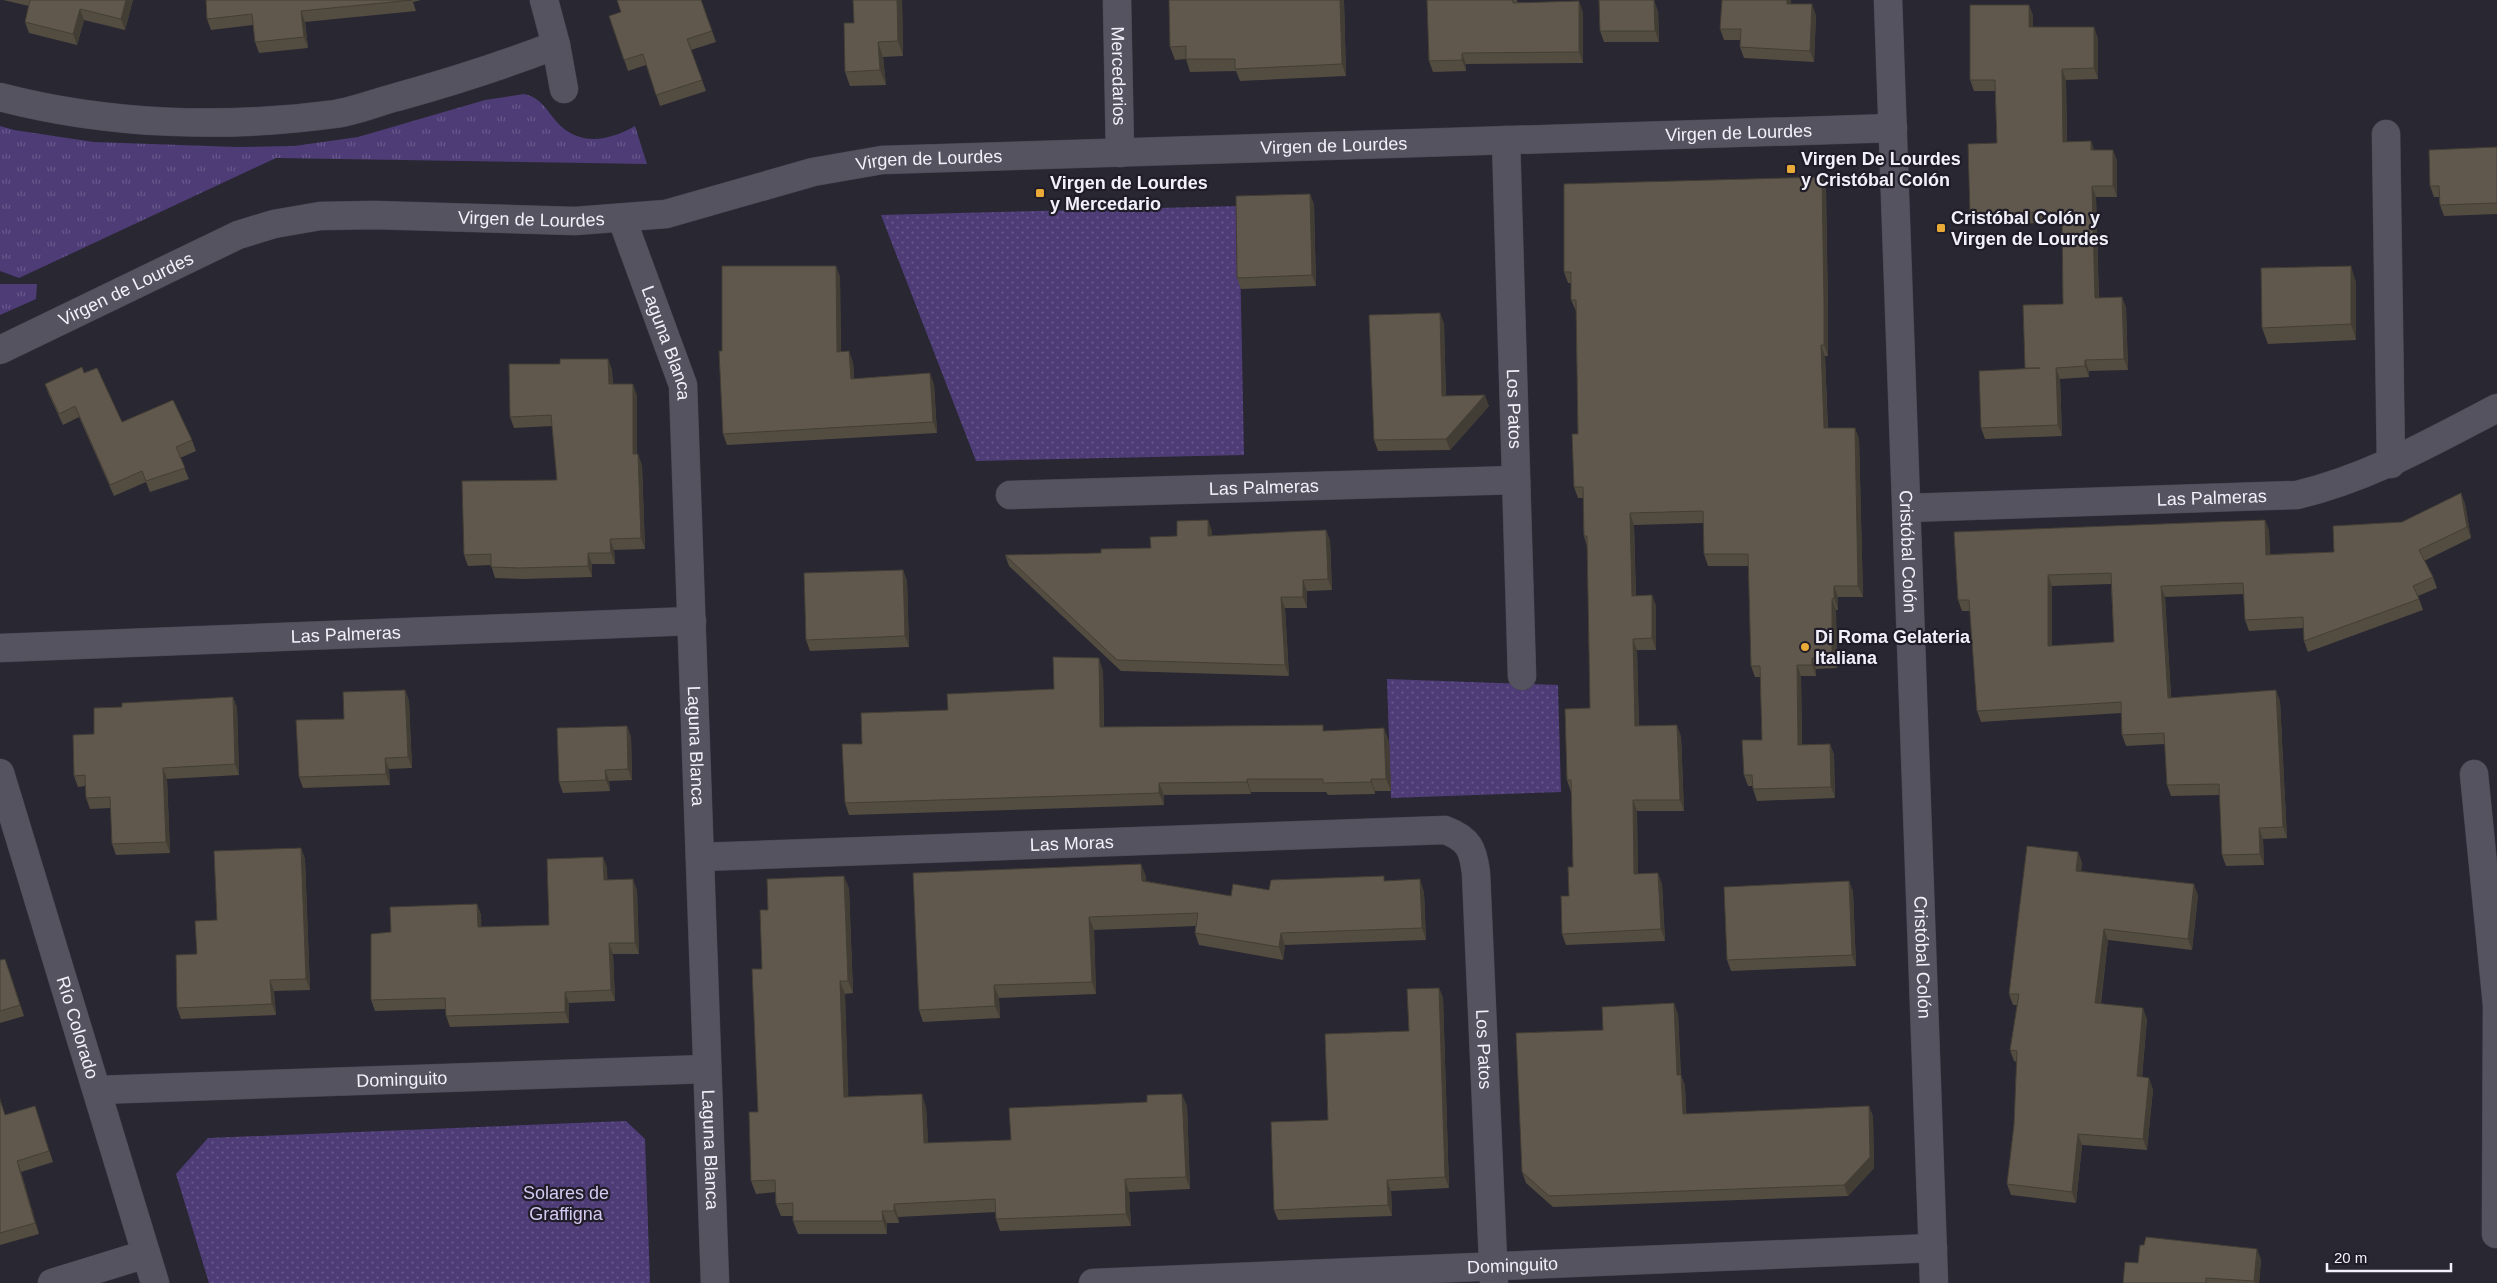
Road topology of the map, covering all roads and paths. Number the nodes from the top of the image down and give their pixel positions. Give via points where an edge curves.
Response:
1 (544, 0) edge
2 (1117, 0) edge
3 (1888, 0) edge
4 (556, 45) junction
5 (564, 89) dead end
6 (0, 97) edge
7 (1893, 128) junction
8 (2386, 134) dead end
9 (1506, 140) junction
10 (1120, 153) junction
11 (622, 219) junction
12 (0, 350) edge
13 (2497, 408) edge
14 (2390, 464) junction
15 (1516, 480) junction
16 (1010, 495) dead end
17 (1907, 508) junction
18 (692, 621) junction
19 (0, 648) edge
20 (1522, 676) dead end
21 (0, 773) edge
22 (2474, 774) dead end
23 (1445, 830) joint
24 (700, 857) junction
25 (2497, 1005) edge
26 (707, 1069) junction
27 (97, 1090) junction
28 (2496, 1234) edge
29 (1933, 1248) junction
30 (146, 1254) junction
31 (1494, 1275) edge
32 (1137, 1282) edge
33 (52, 1283) edge
34 (155, 1283) edge
35 (715, 1283) edge
36 (1093, 1283) edge
37 (1934, 1283) edge

1 - 4 street
2 - 10 street, Mercedarios
3 - 7 street, Cristóbal Colón
4 - 5 street
4 - 6 street via 504,65 337,113 270,120 193,122 113,118 48,109
7 - 9 street, Virgen de Lourdes
7 - 17 street, Cristóbal Colón
8 - 14 street
9 - 10 street, Virgen de Lourdes
9 - 15 street, Los Patos
10 - 11 street, Virgen de Lourdes via 882,160 812,172 666,214
11 - 12 street, Virgen de Lourdes via 574,221 374,215 320,216 274,224 238,235
11 - 18 street, Laguna Blanca via 683,385
13 - 14 street, Las Palmeras
14 - 17 street, Las Palmeras via 2330,487 2297,495
15 - 16 street, Las Palmeras
15 - 20 street, Los Patos
17 - 29 street, Cristóbal Colón
18 - 19 street, Las Palmeras
18 - 24 street, Laguna Blanca
21 - 27 street, Río Colorado
22 - 25 street
23 - 24 street, Las Moras
23 - 31 street, Los Patos via 1459,835 1468,843 1476,873
24 - 26 street, Laguna Blanca
25 - 28 street
26 - 27 street, Dominguito
26 - 35 street, Laguna Blanca
27 - 30 street, Río Colorado
29 - 31 street, Dominguito
29 - 37 street, Cristóbal Colón
30 - 33 street
30 - 34 street, Río Colorado
31 - 32 street, Dominguito
32 - 36 street, Dominguito

